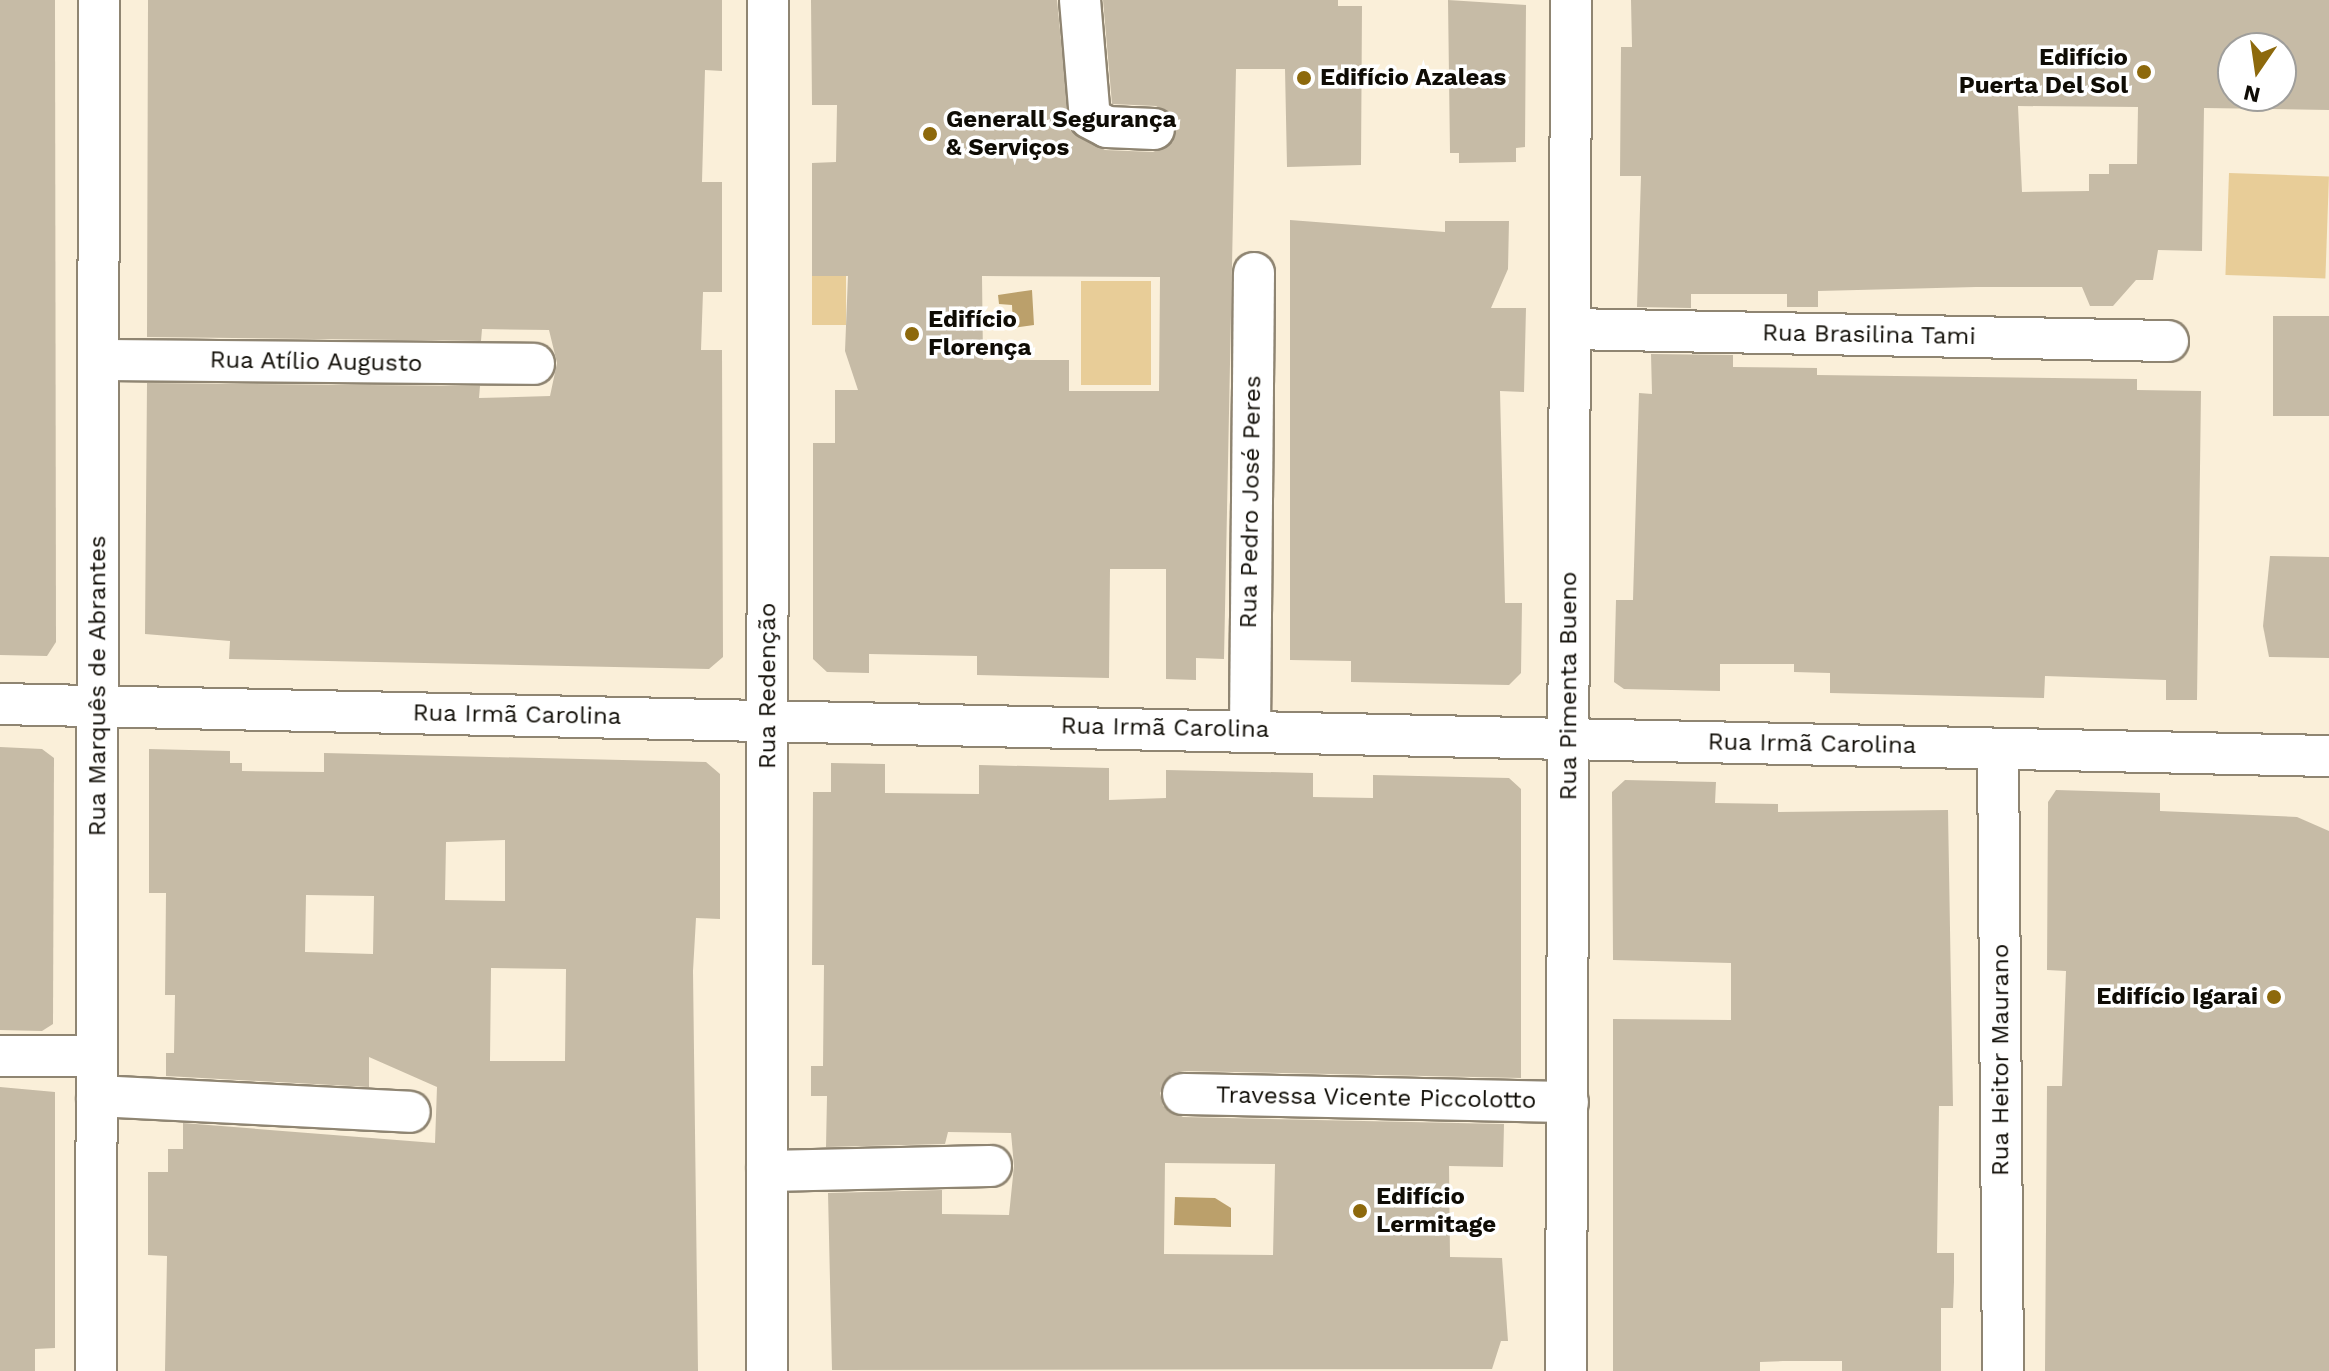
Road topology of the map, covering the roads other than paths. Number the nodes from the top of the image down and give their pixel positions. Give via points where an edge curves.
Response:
1 (99, 0) edge
2 (768, 0) edge
3 (1080, 0) edge
4 (1571, 0) edge
5 (1154, 129) dead end
6 (1254, 273) dead end
7 (1570, 329) junction
8 (2168, 341) dead end
9 (99, 360) junction
10 (534, 364) dead end
11 (0, 704) edge
12 (98, 706) junction
13 (768, 720) junction
14 (1250, 730) junction
15 (1569, 739) junction
16 (1998, 749) junction
17 (2329, 756) edge
18 (0, 1056) edge
19 (97, 1056) junction
20 (1183, 1094) dead end
21 (97, 1096) junction
22 (1568, 1102) junction
23 (410, 1112) dead end
24 (991, 1166) dead end
25 (767, 1171) junction
26 (96, 1371) edge
27 (767, 1371) edge
28 (1566, 1371) edge
29 (2003, 1371) edge

1 - 9 street, Rua Marquês de Abrantes
2 - 13 street, Rua Redenção
3 - 5 street via 1090,118 1107,127
4 - 7 street, Rua Pimenta Bueno
6 - 14 street, Rua Pedro José Peres
7 - 8 street, Rua Brasilina Tami
7 - 15 street, Rua Pimenta Bueno
9 - 10 street, Rua Atílio Augusto
9 - 12 street, Rua Marquês de Abrantes
11 - 12 street, Rua Irmã Carolina
12 - 13 street, Rua Irmã Carolina
12 - 19 street, Rua Marquês de Abrantes
13 - 14 street, Rua Irmã Carolina
13 - 25 street, Rua Redenção
14 - 15 street, Rua Irmã Carolina
15 - 16 street, Rua Irmã Carolina
15 - 22 street, Rua Pimenta Bueno
16 - 17 street, Rua Irmã Carolina
16 - 29 street, Rua Heitor Maurano
18 - 19 street
19 - 21 street, Rua Marquês de Abrantes
20 - 22 street, Travessa Vicente Piccolotto
21 - 23 street
21 - 26 street, Rua Marquês de Abrantes
22 - 28 street, Rua Pimenta Bueno
24 - 25 street
25 - 27 street, Rua Redenção

